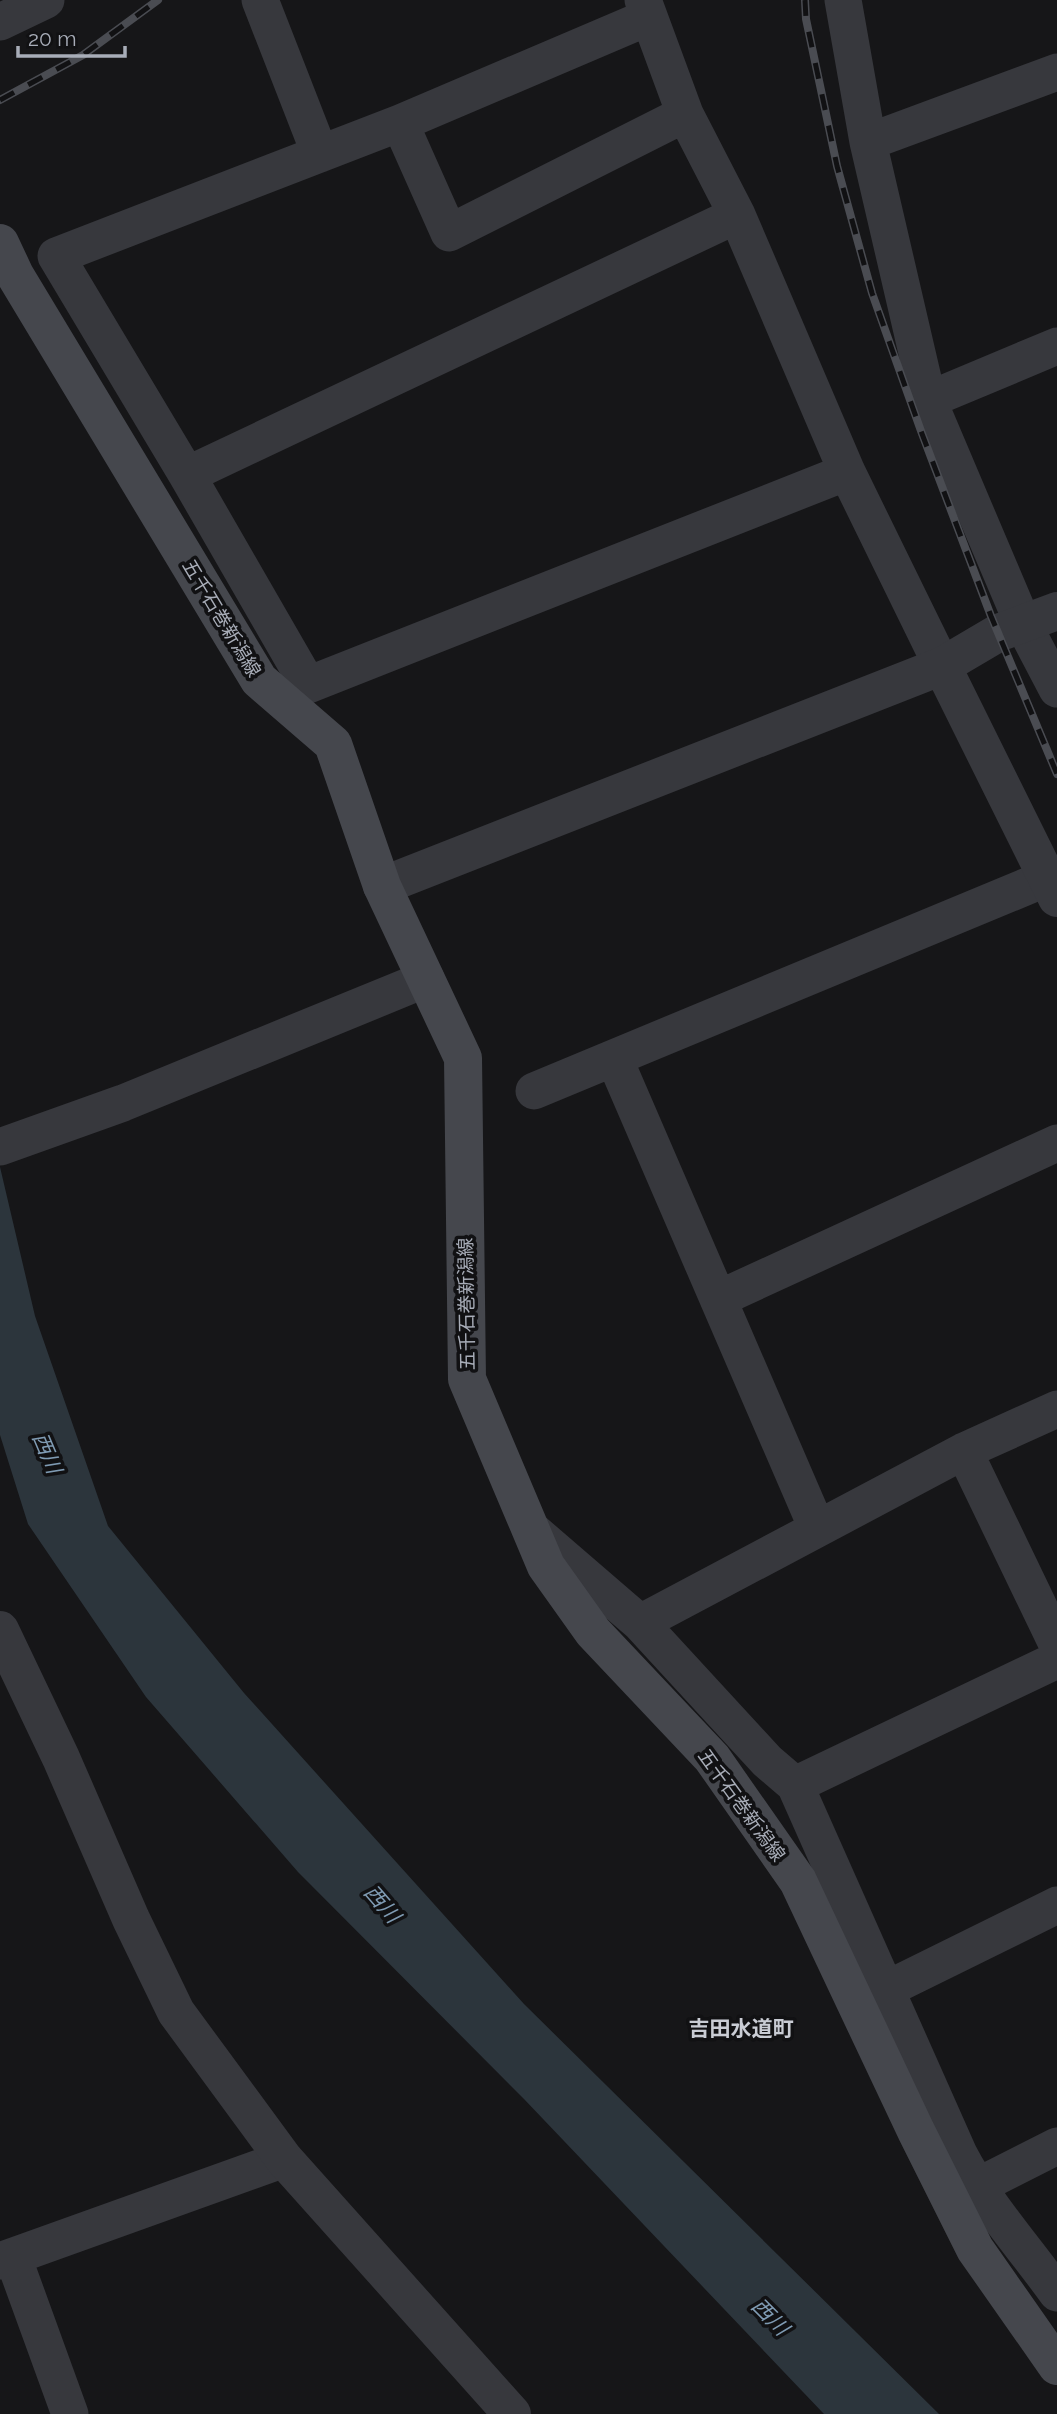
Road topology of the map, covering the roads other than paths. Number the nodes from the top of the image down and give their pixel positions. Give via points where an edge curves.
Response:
1 (46, 0) edge
2 (260, 0) edge
3 (843, 0) edge
4 (646, 8) edge
5 (0, 22) edge
6 (1057, 72) edge
7 (685, 114) junction
8 (400, 123) junction
9 (868, 142) junction
10 (320, 153) junction
11 (737, 215) junction
12 (0, 243) edge
13 (1057, 346) edge
14 (928, 400) junction
15 (847, 472) junction
16 (187, 475) junction
17 (1040, 617) edge
18 (942, 666) junction
19 (1057, 689) edge
20 (382, 886) junction
21 (1052, 888) edge
22 (426, 979) junction
23 (614, 1058) junction
24 (534, 1091) dead end
25 (1057, 1143) edge
26 (0, 1147) edge
27 (718, 1299) junction
28 (1057, 1409) edge
29 (964, 1451) junction
30 (817, 1528) junction
31 (531, 1529) junction
32 (640, 1623) junction
33 (0, 1630) edge
34 (1057, 1644) edge
35 (1057, 1660) edge
36 (795, 1785) junction
37 (1057, 1905) edge
38 (885, 1990) junction
39 (1057, 2146) edge
40 (284, 2159) junction
41 (976, 2187) junction
42 (7, 2259) edge
43 (1057, 2293) edge
44 (1057, 2366) edge
45 (71, 2414) edge
46 (512, 2414) edge

1 - 5 street
2 - 10 street
3 - 9 street
4 - 7 street
4 - 8 street
6 - 9 street
7 - 8 street via 449,233
7 - 11 street
8 - 10 street
9 - 14 street
10 - 16 street via 56,256
11 - 15 street
11 - 16 street
12 - 20 main road, 五千石巻新潟線 via 259,680 333,744
13 - 14 street
14 - 17 street
15 - 16 street via 309,685
15 - 18 street
17 - 18 street via 999,633
17 - 19 street
18 - 20 street
18 - 21 street
20 - 22 main road, 五千石巻新潟線
21 - 23 street
22 - 26 street via 122,1103
22 - 31 main road, 五千石巻新潟線 via 463,1058 467,1379
23 - 24 street
23 - 27 street
25 - 27 street
27 - 30 street
28 - 29 street
29 - 30 street
29 - 34 street
30 - 32 street
31 - 32 street
31 - 44 main road, 五千石巻新潟線 via 547,1566 593,1632 712,1758 798,1881 975,2249
32 - 36 street via 767,1761
33 - 40 street via 176,2012
35 - 36 street
36 - 38 street
37 - 38 street
38 - 41 street
39 - 41 street
40 - 42 street
40 - 46 street
41 - 43 street
42 - 45 street

